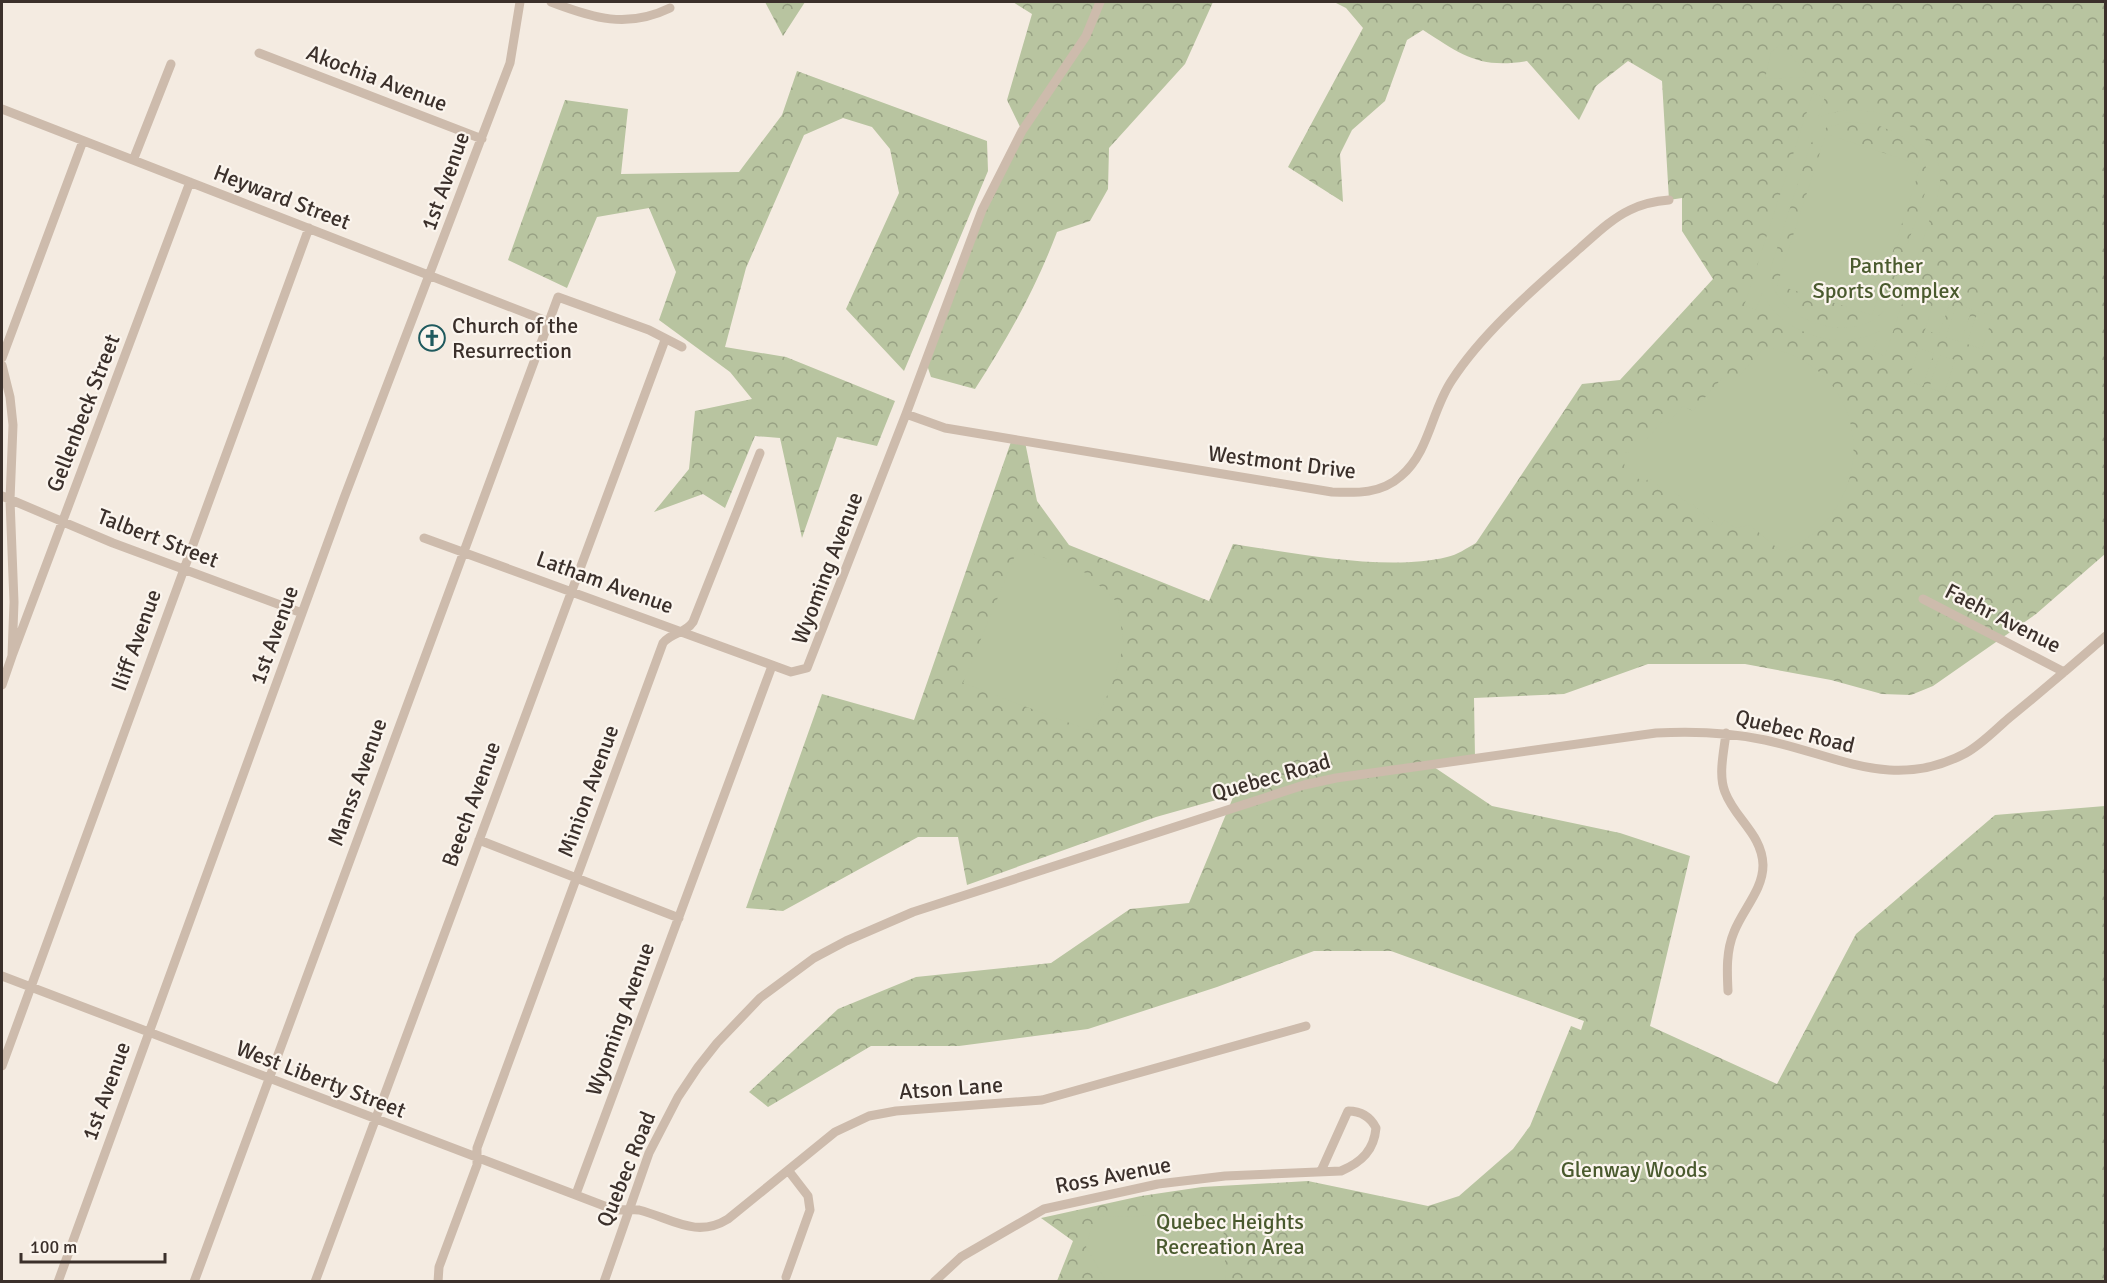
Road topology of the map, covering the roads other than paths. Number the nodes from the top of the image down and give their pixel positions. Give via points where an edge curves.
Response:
1 (520, 2) edge
2 (551, 2) edge
3 (1100, 2) edge
4 (670, 8) dead end
5 (259, 53) dead end
6 (171, 64) dead end
7 (2, 109) edge
8 (482, 139) junction
9 (83, 141) junction
10 (134, 158) junction
11 (190, 182) junction
12 (1669, 200) dead end
13 (309, 228) junction
14 (428, 273) junction
15 (549, 322) junction
16 (665, 339) junction
17 (682, 347) dead end
18 (2, 358) edge
19 (2, 365) edge
20 (906, 414) junction
21 (760, 453) dead end
22 (6, 498) edge
23 (63, 521) junction
24 (424, 538) dead end
25 (463, 551) junction
26 (182, 570) junction
27 (571, 590) junction
28 (1923, 599) dead end
29 (302, 613) junction
30 (682, 632) junction
31 (2106, 636) edge
32 (12, 656) junction
33 (772, 666) junction
34 (2064, 672) junction
35 (2, 685) edge
36 (1726, 733) junction
37 (478, 840) junction
38 (577, 878) junction
39 (679, 918) junction
40 (2, 976) edge
41 (31, 987) junction
42 (1728, 991) dead end
43 (1306, 1026) dead end
44 (148, 1034) junction
45 (2, 1065) edge
46 (268, 1079) junction
47 (375, 1120) junction
48 (475, 1158) junction
49 (788, 1170) junction
50 (1321, 1171) junction
51 (576, 1194) junction
52 (628, 1210) junction
53 (786, 1277) dead end
54 (58, 1281) edge
55 (194, 1281) edge
56 (315, 1281) edge
57 (438, 1281) edge
58 (604, 1281) edge
59 (934, 1281) edge

1 - 8 street, 1st Avenue via 510,63
2 - 4 street via 617,21 645,18
3 - 20 street, Wyoming Avenue via 1086,36 1022,131 982,210
5 - 8 street, Akochia Avenue
6 - 10 street
7 - 9 street, Heyward Street
8 - 14 street, 1st Avenue via 435,266
9 - 10 street, Heyward Street
9 - 18 street
10 - 11 street, Heyward Street
11 - 13 street, Heyward Street
11 - 23 street, Gellenbeck Street
12 - 20 street, Westmont Drive via 1629,211 1605,226 1516,307 1451,380 1426,442 1412,465 1396,480 1372,491 1332,492 1025,442 945,428
13 - 14 street, Heyward Street
13 - 26 street, Iliff Avenue
14 - 15 street, Heyward Street
14 - 29 street, 1st Avenue
15 - 16 street, Manss Avenue via 558,297
15 - 25 street, Manss Avenue
16 - 17 street
16 - 27 street, Beech Avenue
19 - 22 street via 13,425
20 - 33 street, Wyoming Avenue via 811,663 797,672
21 - 30 street, Minion Avenue via 693,622
22 - 23 street, Talbert Street
22 - 32 street via 14,602
23 - 26 street, Talbert Street
23 - 32 street, Gellenbeck Street
24 - 25 street, Latham Avenue
25 - 27 street, Latham Avenue
25 - 46 street, Manss Avenue
26 - 29 street, Talbert Street
26 - 41 street, Iliff Avenue
27 - 30 street, Latham Avenue
27 - 37 street, Beech Avenue
28 - 34 street, Faehr Avenue
29 - 44 street, 1st Avenue
30 - 33 street, Latham Avenue
30 - 38 street, Minion Avenue via 672,634 663,643
31 - 34 street, Quebec Road
32 - 35 street, Gellenbeck Street
33 - 39 street, Wyoming Avenue
34 - 36 street, Quebec Road via 1970,751 1922,768 1866,769 1802,749
36 - 42 street via 1722,784 1733,809 1757,838 1763,867 1759,887 1736,926 1730,945
36 - 52 street, Quebec Road via 1656,733 1313,783 879,925 788,976 717,1043 663,1124
37 - 38 street
37 - 47 street, Beech Avenue
38 - 39 street
38 - 48 street, Minion Avenue
39 - 51 street, Wyoming Avenue
40 - 41 street, West Liberty Street
41 - 44 street, West Liberty Street
41 - 45 street, Iliff Avenue
43 - 49 street, Atson Lane via 1042,1100 869,1116 835,1132
44 - 46 street, West Liberty Street
44 - 54 street, 1st Avenue
46 - 47 street, West Liberty Street
46 - 55 street, Manss Avenue
47 - 48 street, West Liberty Street
47 - 56 street, Beech Avenue
48 - 51 street, West Liberty Street
48 - 57 street, Minion Avenue via 477,1165 439,1267
49 - 52 street, Atson Lane via 728,1219 712,1227 693,1228
49 - 53 street via 808,1196 810,1210
50 - 50 street, Ross Avenue via 1341,1171 1362,1159 1375,1136 1376,1128 1369,1118 1348,1111
50 - 59 street, Ross Avenue via 1158,1184 1044,1209 961,1257
51 - 52 street, West Liberty Street via 615,1210
52 - 58 street, Quebec Road

